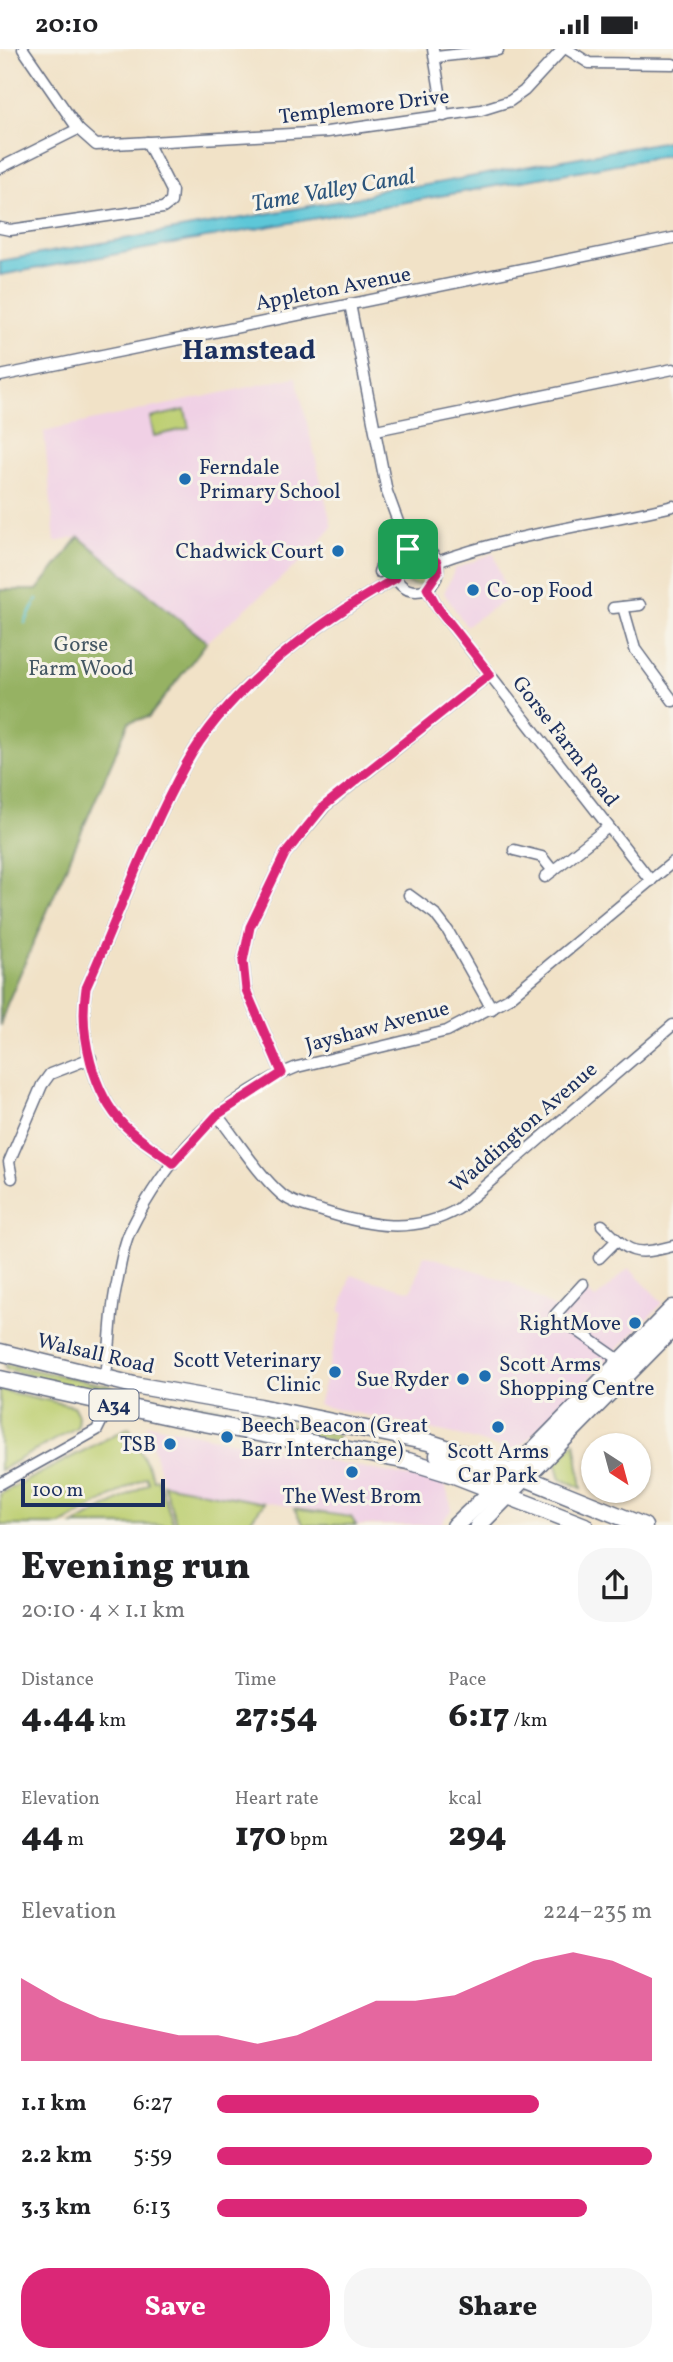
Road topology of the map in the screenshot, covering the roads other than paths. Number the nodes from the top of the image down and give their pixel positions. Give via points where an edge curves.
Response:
1 (23, 49) edge
2 (565, 49) edge
3 (498, 50) edge
4 (434, 53) edge
5 (673, 64) edge
6 (444, 116) junction
7 (78, 128) junction
8 (147, 142) junction
9 (0, 168) edge
10 (2, 228) edge
11 (673, 239) edge
12 (351, 304) junction
13 (673, 369) edge
14 (0, 376) edge
15 (376, 431) junction
16 (673, 506) edge
17 (401, 533) junction
18 (408, 549) junction
19 (437, 562) junction
20 (379, 572) dead end
21 (396, 578) junction
22 (427, 588) junction
23 (640, 605) dead end
24 (490, 674) junction
25 (673, 701) edge
26 (608, 827) junction
27 (514, 850) dead end
28 (673, 862) edge
29 (651, 881) junction
30 (409, 895) dead end
31 (492, 1009) junction
32 (673, 1025) edge
33 (91, 1058) junction
34 (282, 1073) junction
35 (217, 1115) junction
36 (173, 1163) junction
37 (12, 1178) dead end
38 (602, 1225) dead end
39 (617, 1240) junction
40 (673, 1246) edge
41 (599, 1258) dead end
42 (583, 1284) dead end
43 (673, 1308) edge
44 (673, 1328) edge
45 (0, 1352) edge
46 (621, 1361) junction
47 (0, 1373) edge
48 (105, 1378) junction
49 (0, 1379) edge
50 (51, 1390) junction
51 (182, 1392) junction
52 (104, 1403) junction
53 (177, 1418) junction
54 (340, 1425) junction
55 (343, 1449) junction
56 (463, 1478) junction
57 (0, 1484) edge
58 (510, 1484) junction
59 (455, 1525) edge
60 (478, 1525) edge
61 (585, 1525) edge
62 (593, 1525) edge
63 (644, 1525) edge

1 - 7 street
2 - 5 street via 589,63
2 - 6 street, Templemore Drive via 510,101
3 - 4 street
4 - 6 street
6 - 8 street, Templemore Drive via 316,133
7 - 8 street, Templemore Drive via 96,145
7 - 9 street
8 - 10 street via 172,191 171,202 163,208
11 - 12 street, Appleton Avenue
12 - 14 street, Appleton Avenue
12 - 15 street
13 - 15 street
15 - 17 street via 387,492
16 - 19 street via 535,534
17 - 18 street
17 - 20 street via 390,542
18 - 19 street via 422,548
18 - 21 street via 396,561
19 - 22 street via 438,572
21 - 22 street via 405,589
21 - 33 street via 348,605 232,701 186,762 86,988 82,1012
22 - 24 street, Gorse Farm Road
23 - 25 street via 618,608 635,649
24 - 26 street, Gorse Farm Road
24 - 34 street via 324,806 285,854 250,927 243,961 246,990
26 - 27 street via 549,874 542,857
26 - 29 street, Gorse Farm Road
28 - 29 street, Jayshaw Avenue
29 - 31 street, Jayshaw Avenue
30 - 31 street via 435,914 448,931
31 - 34 street, Jayshaw Avenue via 447,1031 333,1056
32 - 35 street, Waddington Avenue via 458,1209 400,1227 375,1226 296,1203 271,1182
33 - 36 street via 106,1102 128,1128
33 - 37 street via 50,1074 42,1085 9,1162
34 - 35 street, Jayshaw Avenue
35 - 36 street, Jayshaw Avenue
36 - 48 street, Jayshaw Avenue via 129,1234 116,1286
38 - 39 street
39 - 40 street via 636,1253
39 - 41 street
42 - 46 street via 555,1315
43 - 46 highway
44 - 58 highway
45 - 48 highway, Walsall Road / A34
46 - 58 highway
47 - 50 highway
48 - 51 highway, Walsall Road / A34
49 - 50 highway, A34
50 - 52 highway, A34
51 - 53 highway
51 - 54 highway, Walsall Road / A34
52 - 53 highway, A34
52 - 57 street via 97,1430
53 - 55 highway, A34
54 - 55 highway via 349,1438
54 - 58 highway, Walsall Road / A34 via 428,1442
55 - 56 highway, A34 via 408,1461
56 - 58 highway, A34
56 - 59 highway via 468,1500
58 - 59 highway
58 - 60 highway
58 - 61 highway, A34
58 - 62 highway, A34
58 - 63 highway, A34

